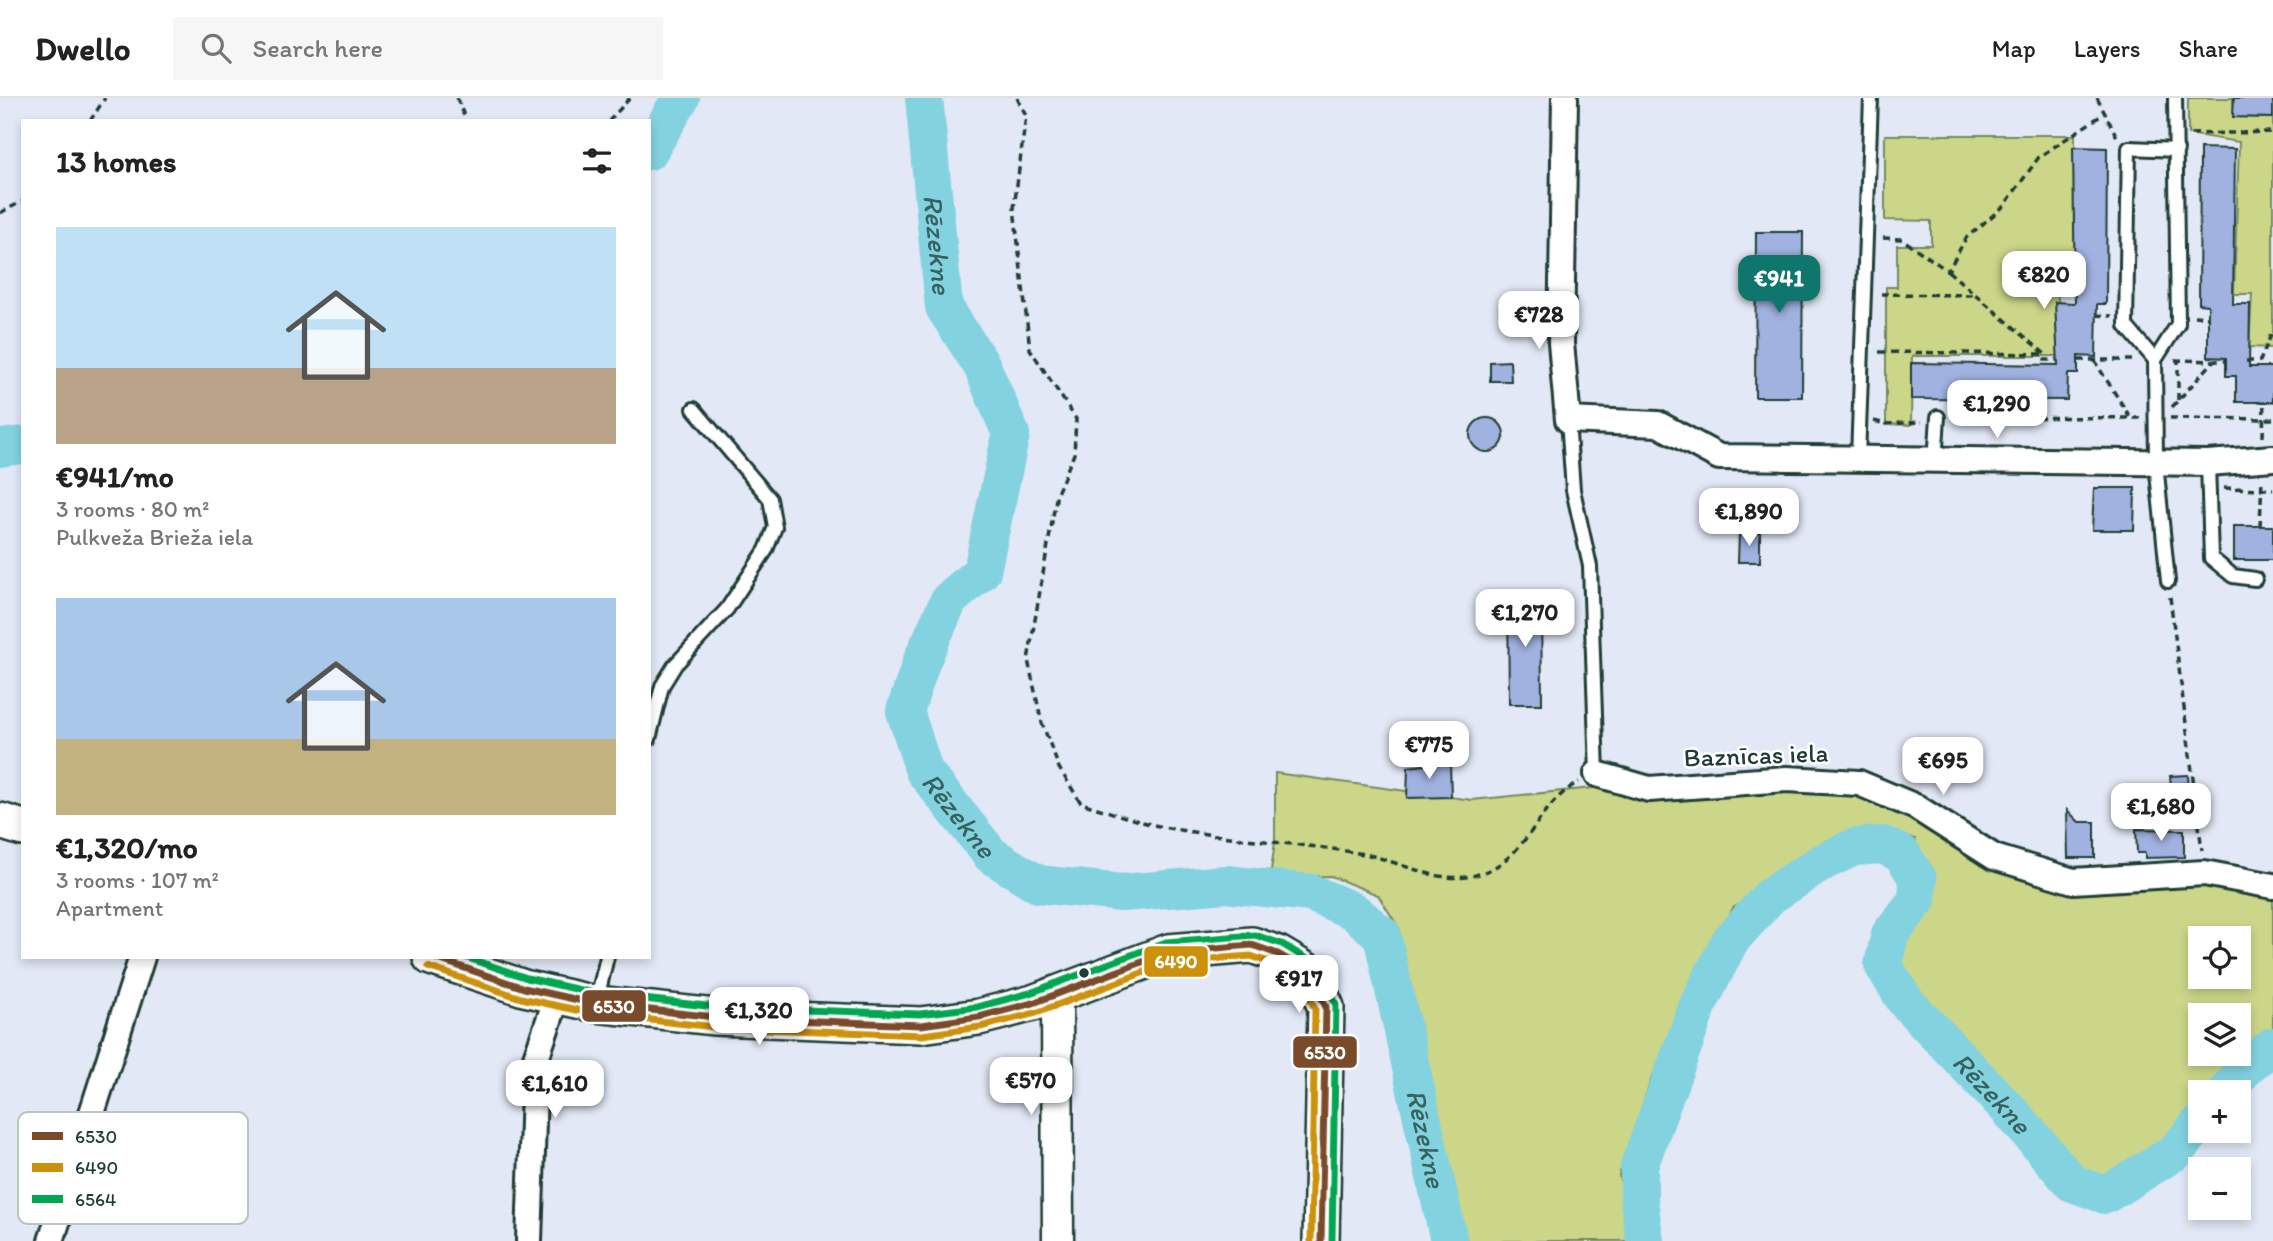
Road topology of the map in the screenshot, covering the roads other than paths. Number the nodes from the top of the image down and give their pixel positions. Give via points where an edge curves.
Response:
1 (1565, 98) edge
2 (1871, 98) edge
3 (2175, 98) edge
4 (2177, 150) junction
5 (2155, 360) junction
6 (694, 409) dead end
7 (1938, 417) road end
8 (1568, 420) junction
9 (1858, 458) junction
10 (2273, 458) edge
11 (1935, 462) junction
12 (2156, 463) junction
13 (2208, 463) junction
14 (2255, 579) dead end
15 (2168, 581) road end
16 (651, 730) edge
17 (1597, 774) joint
18 (0, 821) edge
19 (21, 827) edge
20 (2273, 886) edge
21 (141, 959) edge
22 (437, 959) edge
23 (607, 959) edge
24 (1072, 987) junction
25 (557, 997) junction
26 (596, 1004) junction
27 (92, 1112) edge
28 (56, 1224) edge
29 (51, 1241) edge
30 (529, 1241) edge
31 (1058, 1241) edge
32 (1321, 1241) edge

1 - 8 street via 1561,343
2 - 9 lane
3 - 4 lane
4 - 5 lane via 2178,324
4 - 5 lane via 2129,148 2126,326
5 - 12 lane
6 - 16 lane via 770,499 775,527 766,550 727,609 675,665 662,686
7 - 11 lane
8 - 9 street via 1658,424 1719,457
8 - 17 lane via 1573,490 1590,566
9 - 11 street
10 - 13 street
11 - 12 street
12 - 13 street
12 - 15 lane
13 - 14 lane via 2211,558 2233,576
17 - 20 street, Baznīcas iela via 1649,789 1787,779 1859,783 1916,807 1994,856 2073,881 2204,873
18 - 19 main road
21 - 27 street
22 - 25 main road
23 - 26 lane
24 - 26 main road via 979,1017 921,1025 716,1017
24 - 31 street
24 - 32 main road via 1169,952 1252,945 1310,973 1326,1007 1328,1027
25 - 26 main road
25 - 30 street via 535,1061
28 - 29 street

